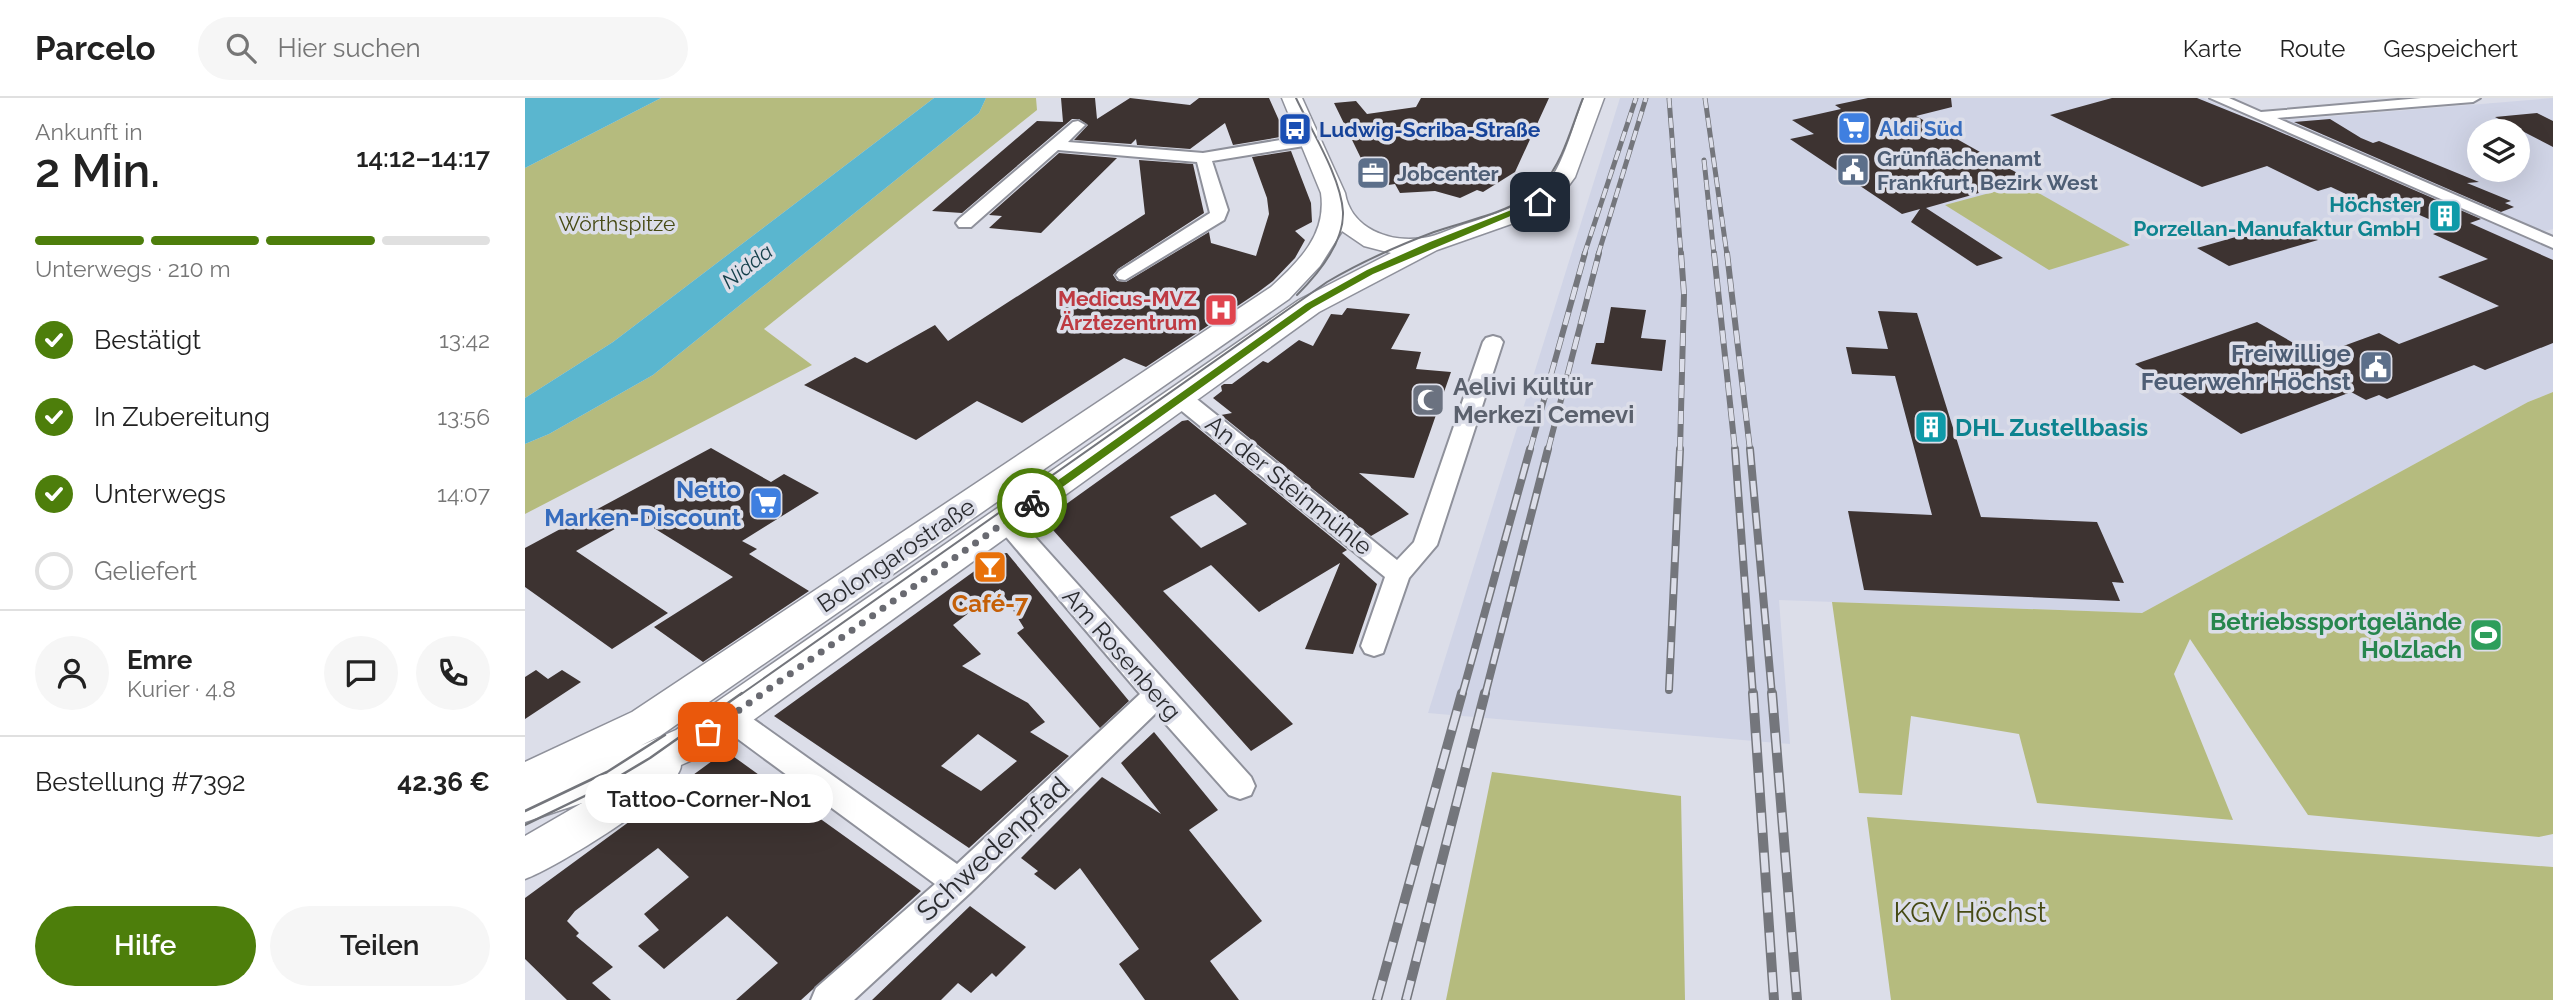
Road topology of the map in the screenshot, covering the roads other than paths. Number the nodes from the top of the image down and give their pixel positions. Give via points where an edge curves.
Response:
1 (1292, 98) edge
2 (1594, 98) edge
3 (2217, 98) edge
4 (2473, 98) edge
5 (2260, 116) junction
6 (1078, 125) dead end
7 (1310, 140) junction
8 (1055, 145) junction
9 (1203, 159) junction
10 (1336, 209) junction
11 (965, 223) dead end
12 (1433, 243) junction
13 (2553, 243) edge
14 (1305, 267) junction
15 (1125, 275) dead end
16 (1353, 281) junction
17 (1493, 342) dead end
18 (1178, 399) junction
19 (1003, 523) junction
20 (1398, 575) junction
21 (1374, 646) dead end
22 (1157, 695) junction
23 (729, 717) junction
24 (646, 724) junction
25 (691, 743) junction
26 (525, 780) edge
27 (1240, 786) dead end
28 (525, 803) edge
29 (525, 859) edge
30 (959, 883) junction
31 (828, 1000) edge

1 - 7 main road
2 - 12 main road via 1564,177 1550,195 1524,210
3 - 5 street
4 - 5 street
5 - 13 street
6 - 8 street
7 - 9 street
7 - 10 main road
8 - 9 street
8 - 11 street
9 - 15 street via 1218,216
10 - 12 main road via 1372,242 1403,247
10 - 14 main road, Bolongarostraße via 1328,234
12 - 16 main road, Bolongarostraße
14 - 16 main road via 1324,262 1349,264 1357,271
14 - 24 main road, Bolongarostraße via 1263,306
16 - 18 main road, Bolongarostraße via 1309,306
17 - 20 street via 1425,545
18 - 19 main road, Bolongarostraße
18 - 20 street, An der Steinmühle
19 - 22 street, Am Rosenberg via 1016,532
19 - 23 main road, Bolongarostraße
20 - 21 street
22 - 27 street, Am Rosenberg
22 - 30 street, Schwedenpfad
23 - 25 main road, Bolongarostraße
23 - 30 street
24 - 26 main road, Bolongarostraße
24 - 28 main road
25 - 28 main road, Bolongarostraße via 629,771
25 - 29 main road, Bolongarostraße via 604,813
30 - 31 street, Schwedenpfad

